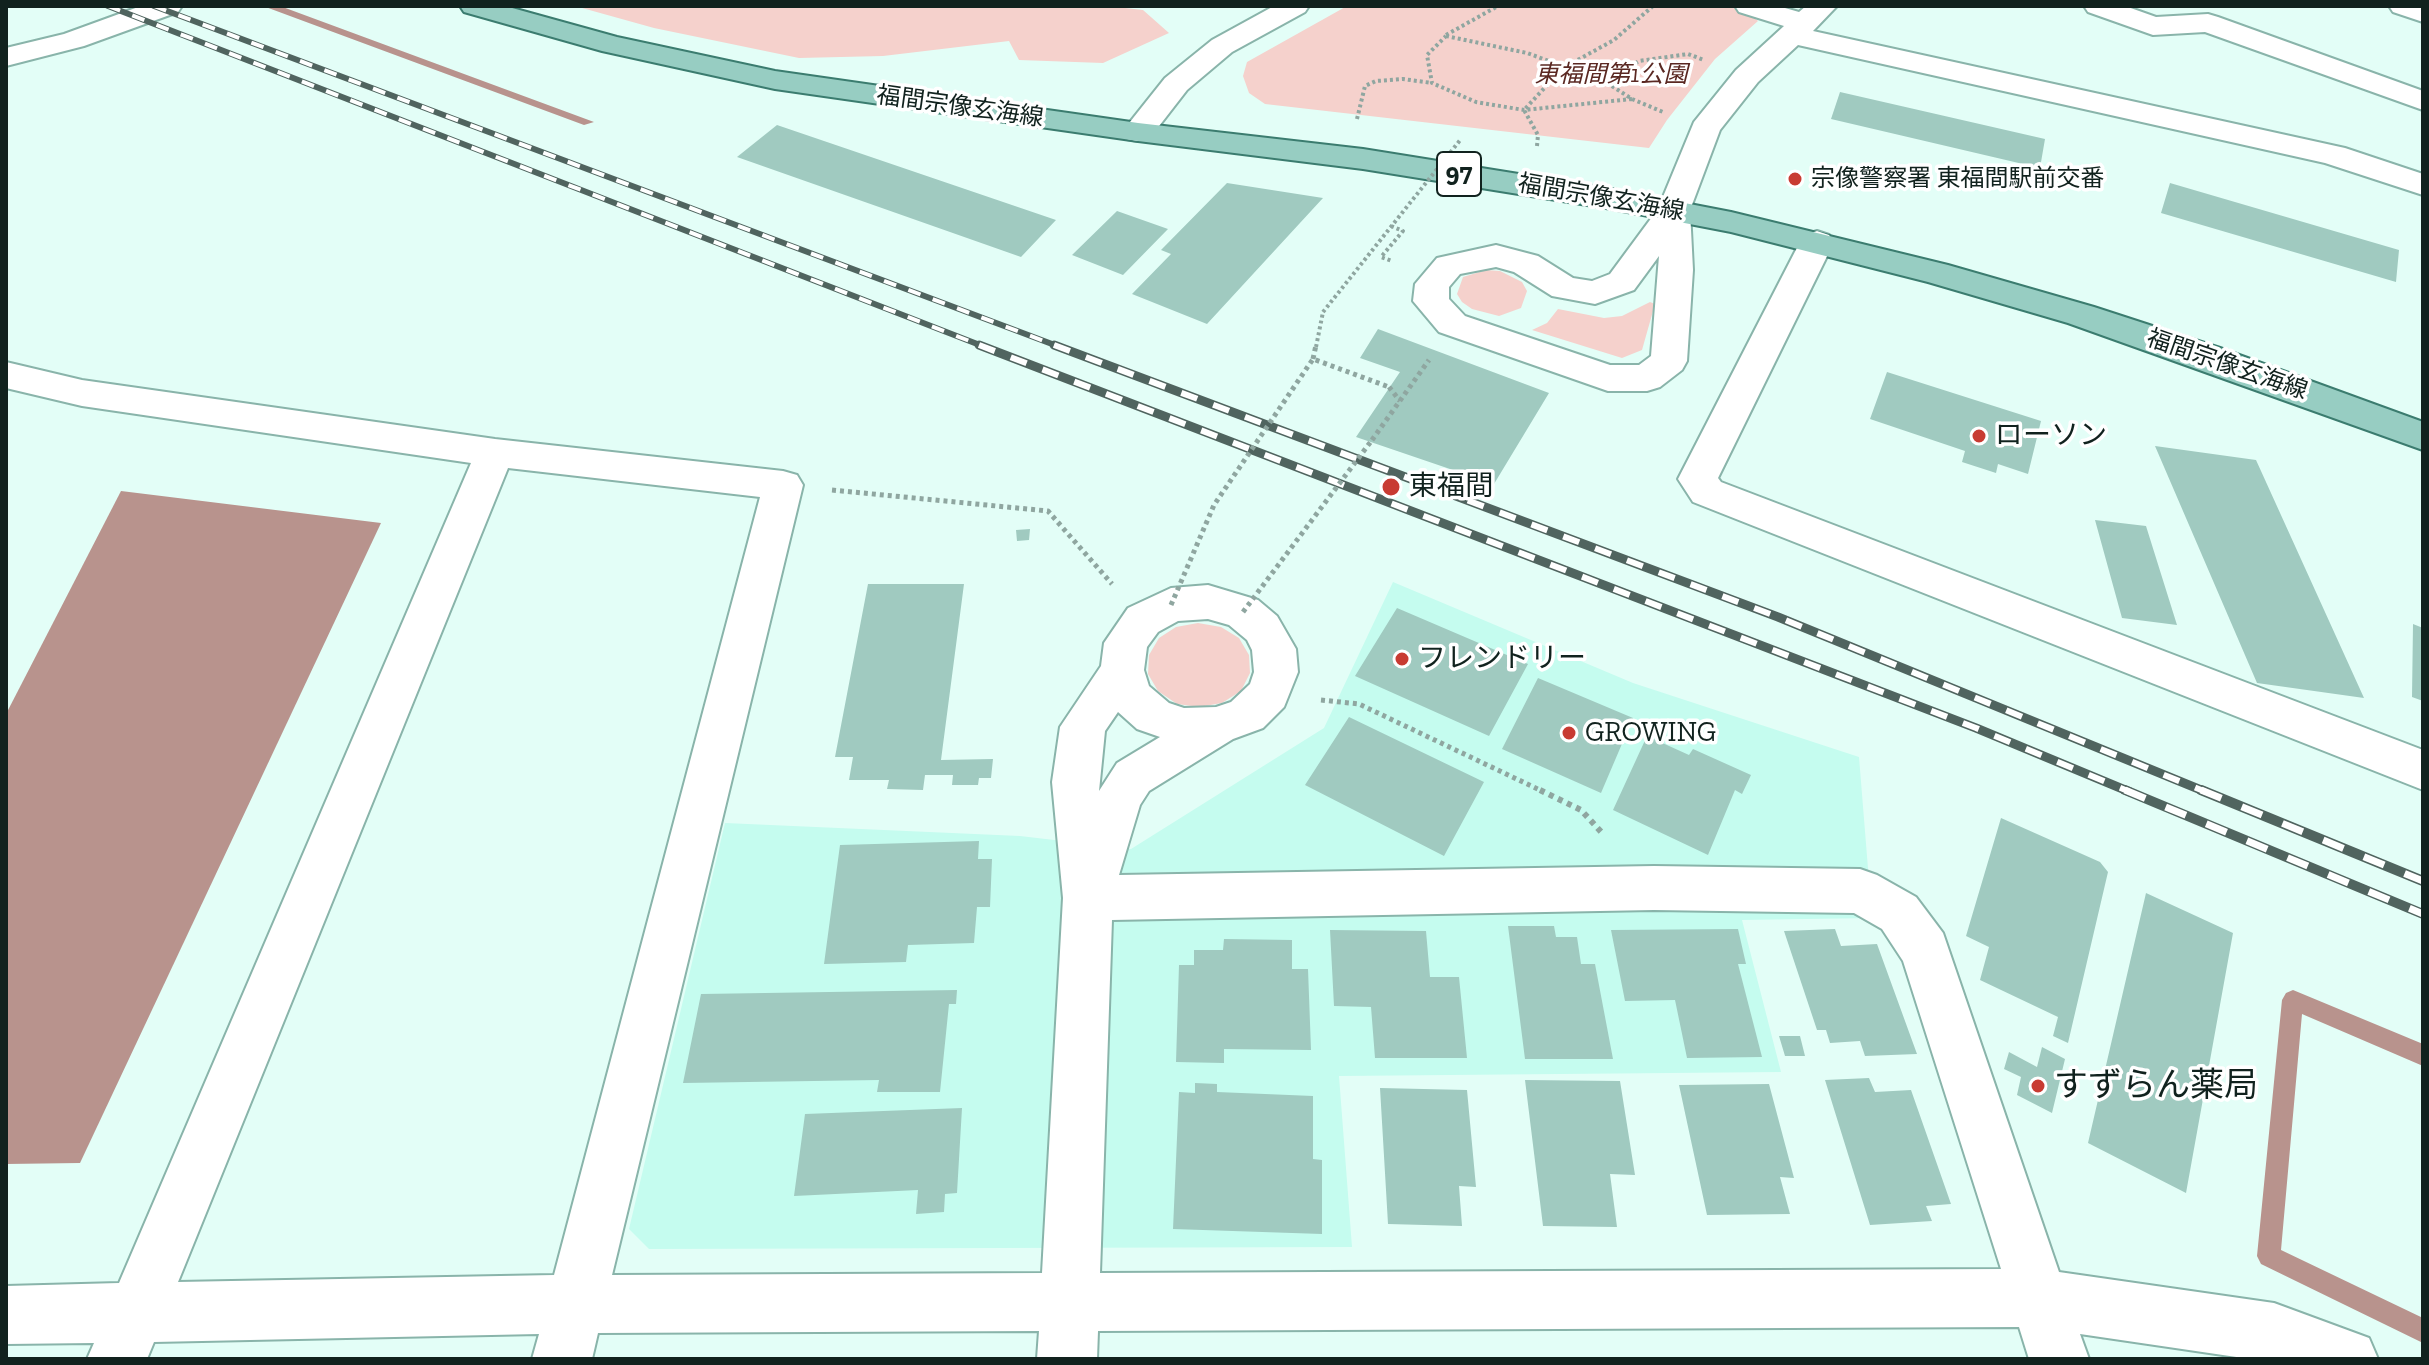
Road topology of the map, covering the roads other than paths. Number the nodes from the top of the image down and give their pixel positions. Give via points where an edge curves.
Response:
1 (168, 6) edge
2 (474, 6) edge
3 (1295, 6) edge
4 (1749, 6) edge
5 (2098, 6) edge
6 (2403, 6) edge
7 (2423, 13) edge
8 (1806, 21) edge
9 (6, 57) edge
10 (2423, 101) edge
11 (1138, 132) junction
12 (2423, 185) edge
13 (1674, 210) junction
14 (1817, 242) junction
15 (6, 375) edge
16 (2423, 436) edge
17 (495, 453) junction
18 (1122, 670) junction
19 (1217, 726) junction
20 (2423, 770) edge
21 (1088, 898) junction
22 (2038, 1298) junction
23 (1070, 1302) junction
24 (576, 1304) junction
25 (6, 1315) edge
26 (126, 1337) edge
27 (562, 1359) edge
28 (1067, 1359) edge
29 (2059, 1359) edge
30 (2348, 1359) edge

1 - 9 street via 74,40
2 - 11 main road, 福間宗像玄海線 / 97 via 612,45 775,80
3 - 11 street via 1222,46 1176,84
4 - 8 street
5 - 10 street via 2153,26 2208,23
6 - 7 street
8 - 12 street via 2334,155
8 - 13 street via 1747,76 1705,129
11 - 13 main road, 福間宗像玄海線 / 97 via 1363,159
13 - 13 street via 1669,361 1647,378 1608,378 1452,324 1431,301 1432,284 1449,266 1496,256 1526,264 1564,288 1595,293 1622,282
13 - 14 main road, 福間宗像玄海線 / 97
14 - 16 main road, 福間宗像玄海線 / 97 via 2081,315
14 - 20 street via 1698,479 1707,492
15 - 17 street via 82,393
17 - 24 street via 783,485
17 - 26 street
18 - 19 street via 1131,696 1153,716 1184,727
18 - 19 street via 1126,643 1157,613 1208,602 1243,612 1262,628 1274,649 1276,672 1268,694 1247,715
18 - 21 street via 1083,727 1075,782
19 - 21 street via 1133,777 1106,831
21 - 22 street via 1654,888 1860,891 1899,913 1925,950
21 - 23 street
22 - 23 street
22 - 29 street
22 - 30 street via 2274,1333
23 - 24 street
23 - 28 street
24 - 26 street
24 - 27 street
25 - 26 street

